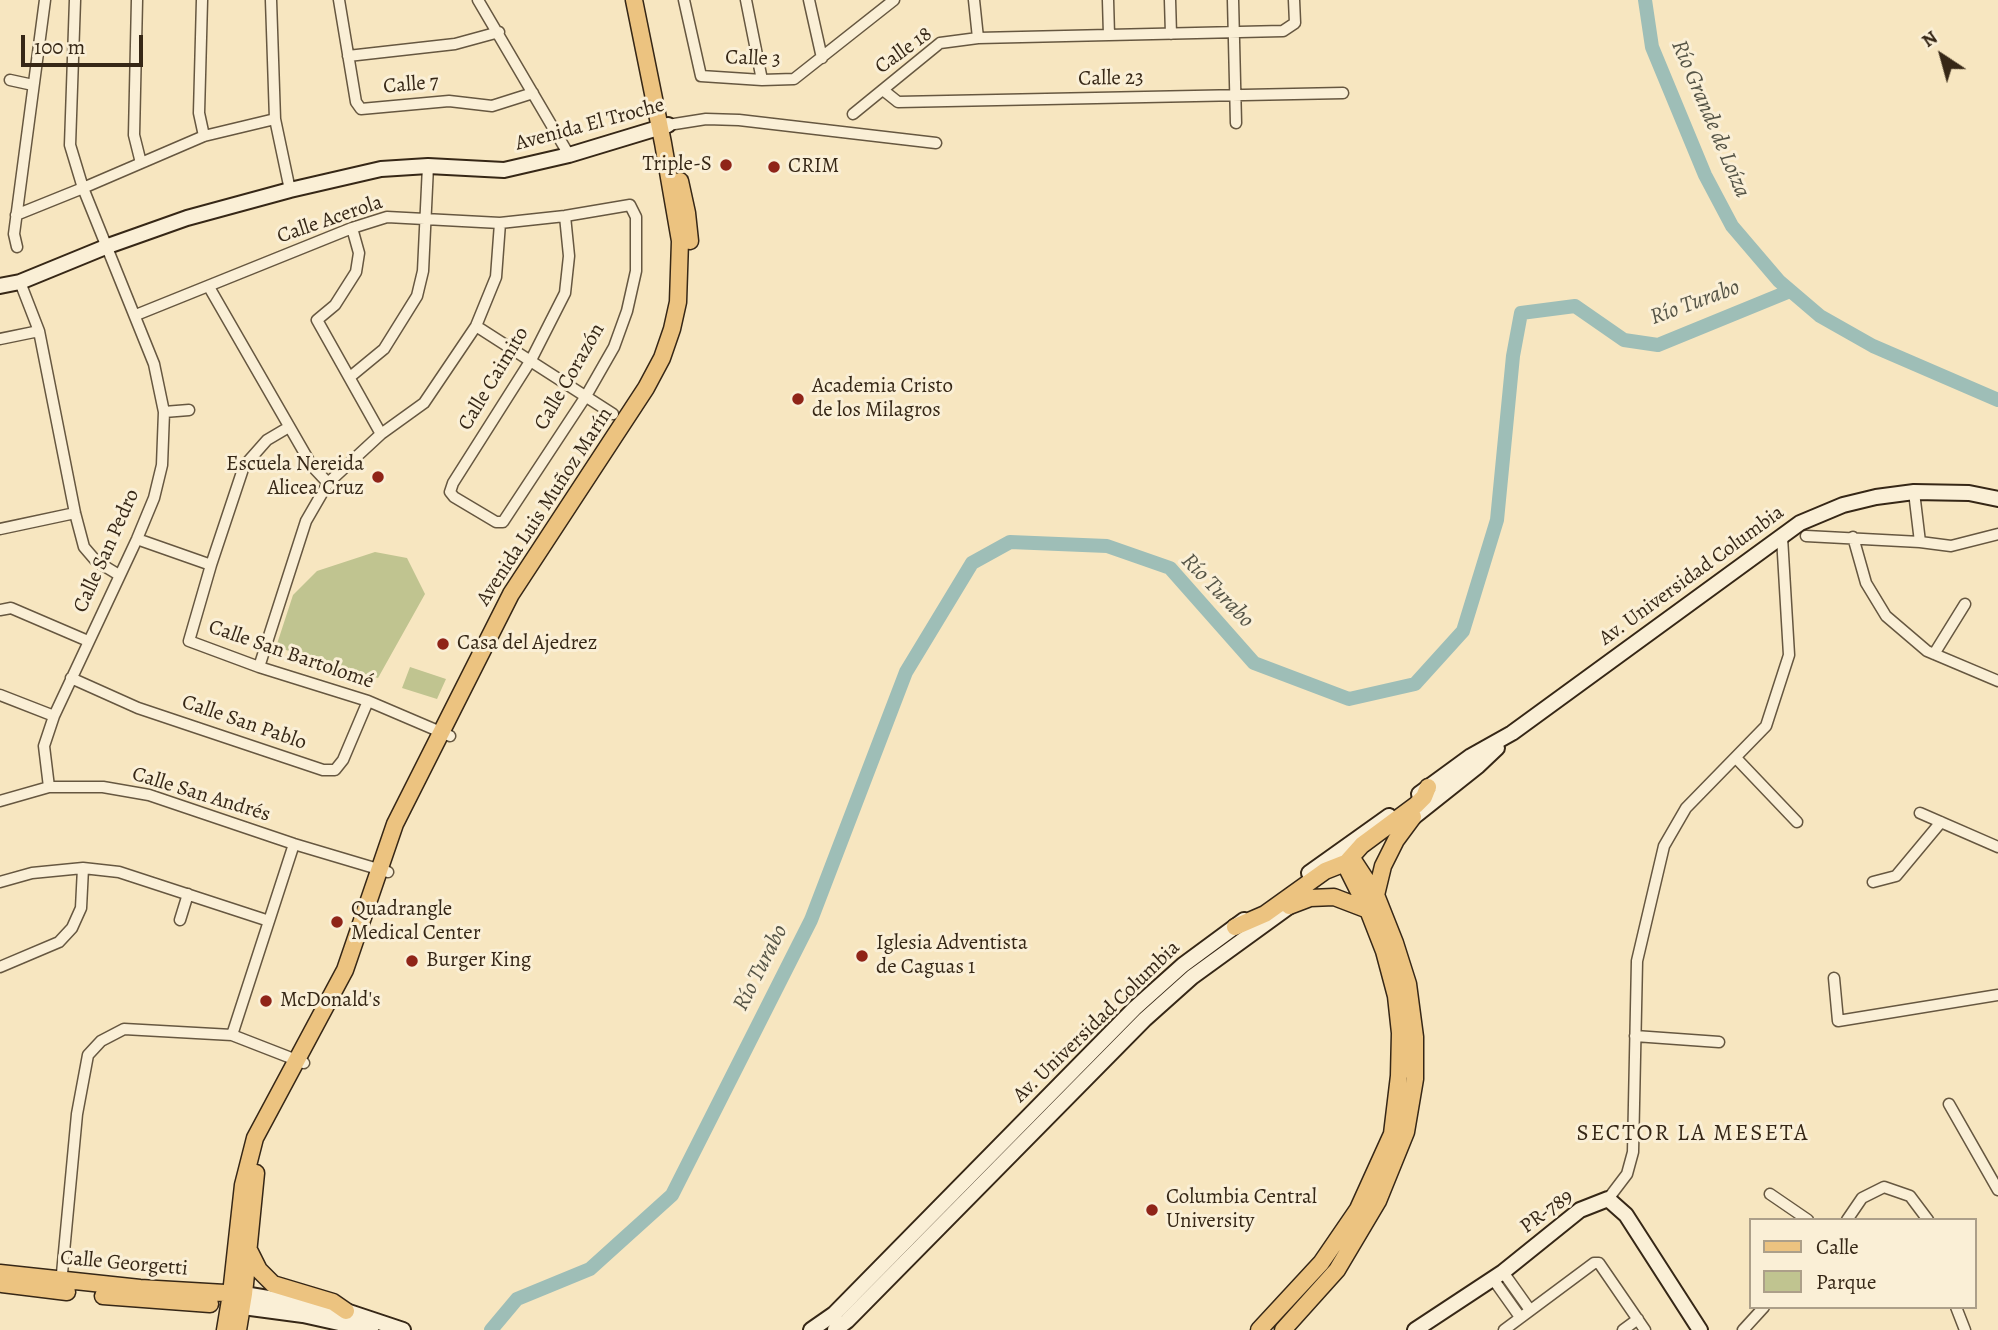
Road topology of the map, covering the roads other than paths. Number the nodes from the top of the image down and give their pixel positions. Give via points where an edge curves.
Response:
1 (45, 0) edge
2 (75, 0) edge
3 (137, 0) edge
4 (202, 0) edge
5 (271, 0) edge
6 (339, 0) edge
7 (478, 0) edge
8 (634, 0) edge
9 (642, 0) edge
10 (684, 0) edge
11 (746, 0) edge
12 (809, 0) edge
13 (894, 0) edge
14 (974, 0) edge
15 (1108, 0) edge
16 (1170, 0) edge
17 (1233, 0) edge
18 (1294, 0) edge
19 (1233, 31) junction
20 (499, 32) junction
21 (1171, 34) junction
22 (1108, 35) junction
23 (978, 38) junction
24 (348, 56) junction
25 (822, 58) junction
26 (10, 80) dead end
27 (762, 80) junction
28 (33, 85) junction
29 (883, 90) junction
30 (533, 93) junction
31 (1343, 93) dead end
32 (1235, 96) junction
33 (853, 114) dead end
34 (275, 119) junction
35 (1236, 123) dead end
36 (664, 126) junction
37 (204, 135) junction
38 (936, 143) dead end
39 (569, 155) junction
40 (141, 163) junction
41 (428, 166) junction
42 (83, 188) junction
43 (290, 190) junction
44 (630, 205) joint
45 (16, 215) junction
46 (565, 216) junction
47 (426, 218) junction
48 (500, 223) junction
49 (352, 228) junction
50 (108, 246) junction
51 (17, 247) dead end
52 (20, 282) junction
53 (0, 286) edge
54 (209, 287) junction
55 (0, 297) edge
56 (136, 315) junction
57 (476, 326) junction
58 (39, 331) junction
59 (0, 339) edge
60 (531, 360) junction
61 (350, 377) junction
62 (586, 396) junction
63 (189, 410) dead end
64 (164, 412) junction
65 (613, 414) dead end
66 (289, 427) junction
67 (381, 434) junction
68 (328, 483) junction
69 (1914, 492) junction
70 (1998, 499) edge
71 (75, 513) junction
72 (506, 516) joint
73 (0, 528) edge
74 (1998, 534) edge
75 (1806, 536) dead end
76 (1782, 537) junction
77 (1853, 537) junction
78 (138, 540) junction
79 (1920, 542) junction
80 (211, 565) junction
81 (119, 575) junction
82 (1965, 604) dead end
83 (0, 610) edge
84 (88, 641) junction
85 (1934, 654) junction
86 (259, 667) junction
87 (71, 678) junction
88 (1998, 681) edge
89 (0, 695) edge
90 (368, 701) junction
91 (54, 716) junction
92 (1512, 733) junction
93 (445, 734) junction
94 (1736, 758) junction
95 (1429, 787) junction
96 (49, 788) junction
97 (0, 801) edge
98 (1920, 813) dead end
99 (1413, 817) junction
100 (1797, 822) dead end
101 (1941, 822) junction
102 (294, 844) junction
103 (1998, 847) edge
104 (1349, 862) junction
105 (83, 867) junction
106 (383, 870) junction
107 (0, 882) edge
108 (1873, 882) dead end
109 (188, 894) junction
110 (1376, 895) junction
111 (1289, 906) junction
112 (1368, 910) junction
113 (180, 920) dead end
114 (269, 920) junction
115 (1235, 928) junction
116 (0, 967) edge
117 (1833, 978) dead end
118 (1998, 995) edge
119 (232, 1035) junction
120 (1635, 1036) junction
121 (1719, 1042) dead end
122 (300, 1061) junction
123 (1949, 1104) dead end
124 (978, 1178) junction
125 (1998, 1190) edge
126 (1770, 1194) dead end
127 (1608, 1199) junction
128 (1805, 1218) edge
129 (1848, 1218) edge
130 (1926, 1218) edge
131 (249, 1250) junction
132 (891, 1255) junction
133 (0, 1273) edge
134 (1498, 1275) junction
135 (0, 1283) edge
136 (1324, 1285) junction
137 (62, 1286) junction
138 (237, 1300) junction
139 (1763, 1309) edge
140 (1957, 1309) edge
141 (1530, 1310) junction
142 (346, 1311) junction
143 (1520, 1317) junction
144 (1638, 1319) junction
145 (847, 1325) edge
146 (225, 1330) edge
147 (238, 1330) edge
148 (371, 1330) edge
149 (403, 1330) edge
150 (811, 1330) edge
151 (825, 1330) edge
152 (835, 1330) edge
153 (1259, 1330) edge
154 (1283, 1330) edge
155 (1301, 1330) edge
156 (1415, 1330) edge
157 (1504, 1330) edge
158 (1623, 1330) edge
159 (1645, 1330) edge
160 (1700, 1330) edge
161 (1743, 1330) edge
162 (1965, 1330) edge

1 - 28 street
2 - 42 street, Calle San Pedro via 70,145
3 - 40 street via 134,135
4 - 37 street via 199,113
5 - 34 street
6 - 24 street, Calle 7
7 - 20 street
8 - 36 main road, Avenida Luis Muñoz Marín
9 - 36 main road, Avenida Luis Muñoz Marín
10 - 27 street, Calle 3 via 701,76
11 - 27 street
12 - 25 street
13 - 25 street, Calle 3
14 - 23 street
15 - 22 street
16 - 21 street
17 - 19 street
18 - 19 street, Calle 18 via 1295,23 1283,31
19 - 21 street, Calle 18
19 - 32 street
20 - 24 street via 456,44
20 - 30 street
21 - 22 street, Calle 18
22 - 23 street, Calle 18
23 - 29 street, Calle 18 via 940,43
24 - 30 street, Calle 7 via 361,108 449,101 492,106
25 - 27 street, Calle 3 via 794,79
26 - 28 street
28 - 45 street
29 - 32 street, Calle 23 via 898,102
29 - 33 street, Calle 18
30 - 39 street
31 - 32 street, Calle 23
32 - 35 street
34 - 37 street
34 - 43 street
36 - 38 street, Avenida El Troche via 706,119 739,120
36 - 39 main road, Avenida El Troche
36 - 93 main road, Avenida Luis Muñoz Marín via 681,271 662,368 527,578 511,594
37 - 40 street
39 - 41 main road, Avenida El Troche via 504,170
40 - 42 street
41 - 43 main road, Avenida El Troche via 381,169
41 - 47 street
42 - 45 street
42 - 50 street, Calle San Pedro
43 - 50 main road, Avenida El Troche via 187,218
44 - 46 street, Calle Acerola
44 - 62 street, Calle Corazón via 636,216 636,271 627,311 614,347
45 - 51 street
46 - 48 street, Calle Acerola
46 - 60 street, Calle Caimito via 569,256 565,293
47 - 48 street, Calle Acerola
47 - 49 street, Calle Acerola via 387,217
47 - 61 street via 417,296 384,349
48 - 57 street via 496,277
49 - 54 street, Calle Acerola
49 - 61 street via 359,253 356,272 335,304 317,320
50 - 52 main road, Avenida El Troche
50 - 56 street, Calle San Pedro
52 - 53 main road, Avenida El Troche
52 - 55 main road, Avenida El Troche
52 - 58 street
54 - 56 street, Calle Acerola
54 - 66 street
56 - 64 street, Calle San Pedro via 154,364
57 - 60 street
57 - 67 street via 424,403
58 - 59 street
58 - 71 street
60 - 62 street
60 - 72 street, Calle Caimito via 450,492 496,522 503,522
61 - 67 street
62 - 65 street
62 - 72 street, Calle Corazón
63 - 64 street
64 - 78 street, Calle San Pedro via 162,466
66 - 68 street
66 - 80 street, Calle San Bartolomé via 267,440 244,466
67 - 68 street
68 - 86 street via 306,521
69 - 70 main road, Av. Universidad Columbia via 1969,493
69 - 76 main road, Av. Universidad Columbia via 1843,505 1800,523
69 - 79 street
71 - 73 street
71 - 81 street via 85,547 96,561
74 - 79 street via 1951,546
75 - 77 street
76 - 92 main road, Av. Universidad Columbia
76 - 94 street via 1789,655 1766,726
77 - 79 street
77 - 85 street via 1866,583 1886,616
78 - 80 street
78 - 81 street, Calle San Pedro
80 - 86 street, Calle San Bartolomé via 189,641
81 - 84 street, Calle San Pedro
82 - 85 street
83 - 84 street via 11,608
84 - 87 street, Calle San Pedro
85 - 88 street
86 - 90 street, Calle San Bartolomé
87 - 90 street, Calle San Pablo via 138,708 323,770 335,770 343,760
87 - 91 street, Calle San Pedro
89 - 91 street
90 - 93 street, Calle San Bartolomé
91 - 96 street, Calle San Pedro via 44,746
92 - 95 main road, Av. Universidad Columbia
92 - 99 main road, Av. Universidad Columbia
93 - 106 main road, Avenida Luis Muñoz Marín via 395,824
94 - 100 street
94 - 120 street via 1686,808 1664,846 1637,961
95 - 104 main road via 1416,805 1359,847
95 - 115 main road, Av. Universidad Columbia
96 - 97 street, Calle San Andrés
96 - 102 street, Calle San Andrés via 103,787 149,795
98 - 101 street
99 - 104 main road, Av. Universidad Columbia
99 - 110 main road via 1383,866
101 - 103 street
101 - 108 street via 1896,876
102 - 106 street, Calle San Andrés
102 - 114 street
104 - 110 main road
104 - 111 main road, Av. Universidad Columbia
104 - 112 main road
104 - 115 main road via 1325,870 1265,914
105 - 107 street
105 - 109 street via 119,872
105 - 116 street via 81,908 72,928 59,942
106 - 122 main road, Avenida Luis Muñoz Marín via 345,970
109 - 113 street
109 - 114 street
110 - 136 main road via 1408,984 1415,1079 1406,1132 1378,1201
111 - 112 main road via 1310,898 1334,897
111 - 124 main road, Av. Universidad Columbia via 1192,977
112 - 153 main road via 1396,996 1400,1033 1392,1134 1359,1209 1321,1264
114 - 119 street
115 - 124 main road, Av. Universidad Columbia via 1183,965 1135,1008
117 - 118 street via 1838,1021
119 - 122 street
119 - 137 street via 124,1029 101,1041 88,1055 77,1114
120 - 121 street
120 - 127 street via 1633,1152 1627,1174
122 - 131 main road, Avenida Luis Muñoz Marín via 261,1150
122 - 138 main road, Avenida Luis Muñoz Marín via 255,1138 247,1163
123 - 125 street
124 - 132 main road, Av. Universidad Columbia
124 - 145 main road, Av. Universidad Columbia
126 - 128 street
127 - 134 main road, PR-789 / PR-789 via 1580,1210
127 - 160 main road, PR-789 / PR-789 via 1626,1215
129 - 130 street via 1863,1198 1884,1187 1910,1196
131 - 138 main road, Avenida Luis Muñoz Marín
131 - 142 main road via 273,1284 333,1301
132 - 150 main road, Av. Universidad Columbia via 834,1314
132 - 151 main road
133 - 137 main road, Calle Georgetti
134 - 141 street
134 - 143 street
134 - 156 main road, PR-789 / PR-789
135 - 137 main road, Calle Georgetti
136 - 154 main road
136 - 155 main road
137 - 138 main road, Calle Georgetti
138 - 142 main road
138 - 146 main road, Avenida Luis Muñoz Marín
138 - 147 main road, Avenida Luis Muñoz Marín
138 - 148 main road
139 - 161 street
140 - 162 street
141 - 143 street
141 - 144 street via 1599,1263
142 - 149 main road
143 - 157 street
144 - 158 street
144 - 159 street
145 - 152 main road, Av. Universidad Columbia

